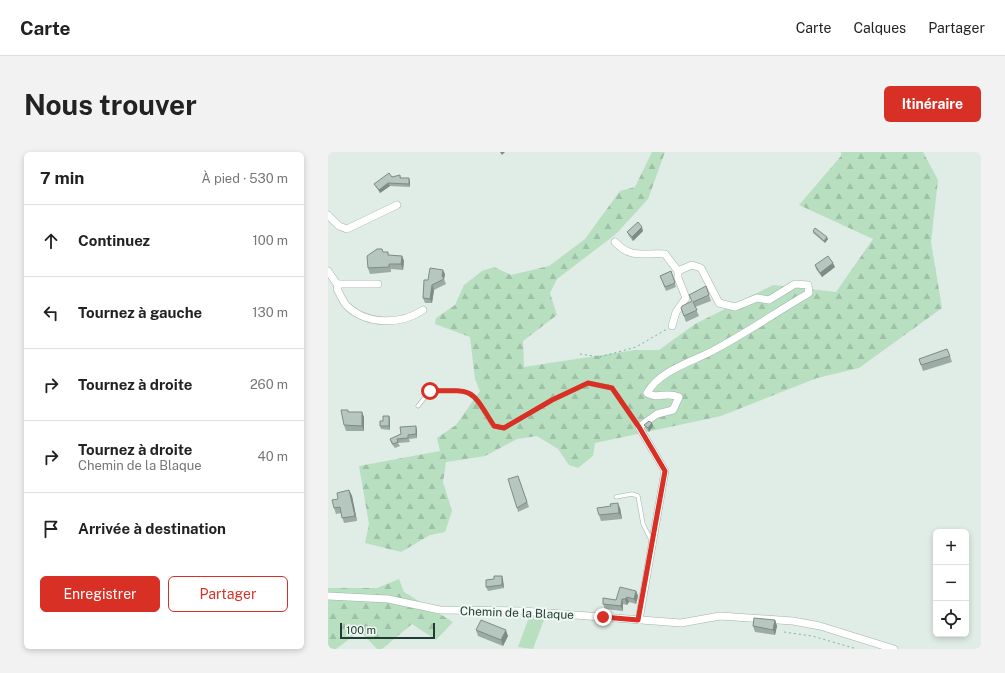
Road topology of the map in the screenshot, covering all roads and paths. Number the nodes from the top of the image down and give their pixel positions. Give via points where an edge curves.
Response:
1 (397, 204) dead end
2 (328, 215) edge
3 (615, 242) dead end
4 (328, 271) edge
5 (678, 271) junction
6 (339, 284) junction
7 (378, 284) dead end
8 (423, 310) dead end
9 (672, 326) joint
10 (580, 354) dead end
11 (418, 406) dead end
12 (639, 427) junction
13 (616, 496) dead end
14 (653, 543) junction
15 (328, 596) edge
16 (638, 620) junction
17 (784, 632) dead end
18 (857, 649) edge
19 (894, 649) edge

1 - 2 street via 347,229
3 - 5 street via 623,251 636,256 650,253 665,254
4 - 6 street
5 - 9 street via 686,298 676,312
5 - 12 street via 692,266 701,268 719,303 735,307 756,298 769,300 795,284 808,285 809,293 716,350 653,383 647,393 653,396 671,393 679,397 673,410 657,414
6 - 7 street
6 - 8 street via 337,289 346,305 365,316 389,322 416,315
9 - 10 path via 636,347 600,357
11 - 12 lane via 430,391 464,390 474,395 494,426 504,428 552,400 588,383 612,388
12 - 14 street via 665,471
13 - 14 lane via 638,496 644,524
14 - 16 street
15 - 16 street, Chemin de la Blaque via 388,599 440,610 522,611
16 - 19 street, Chemin de la Blaque via 680,623 720,616 792,621 820,626
17 - 18 path via 812,636

